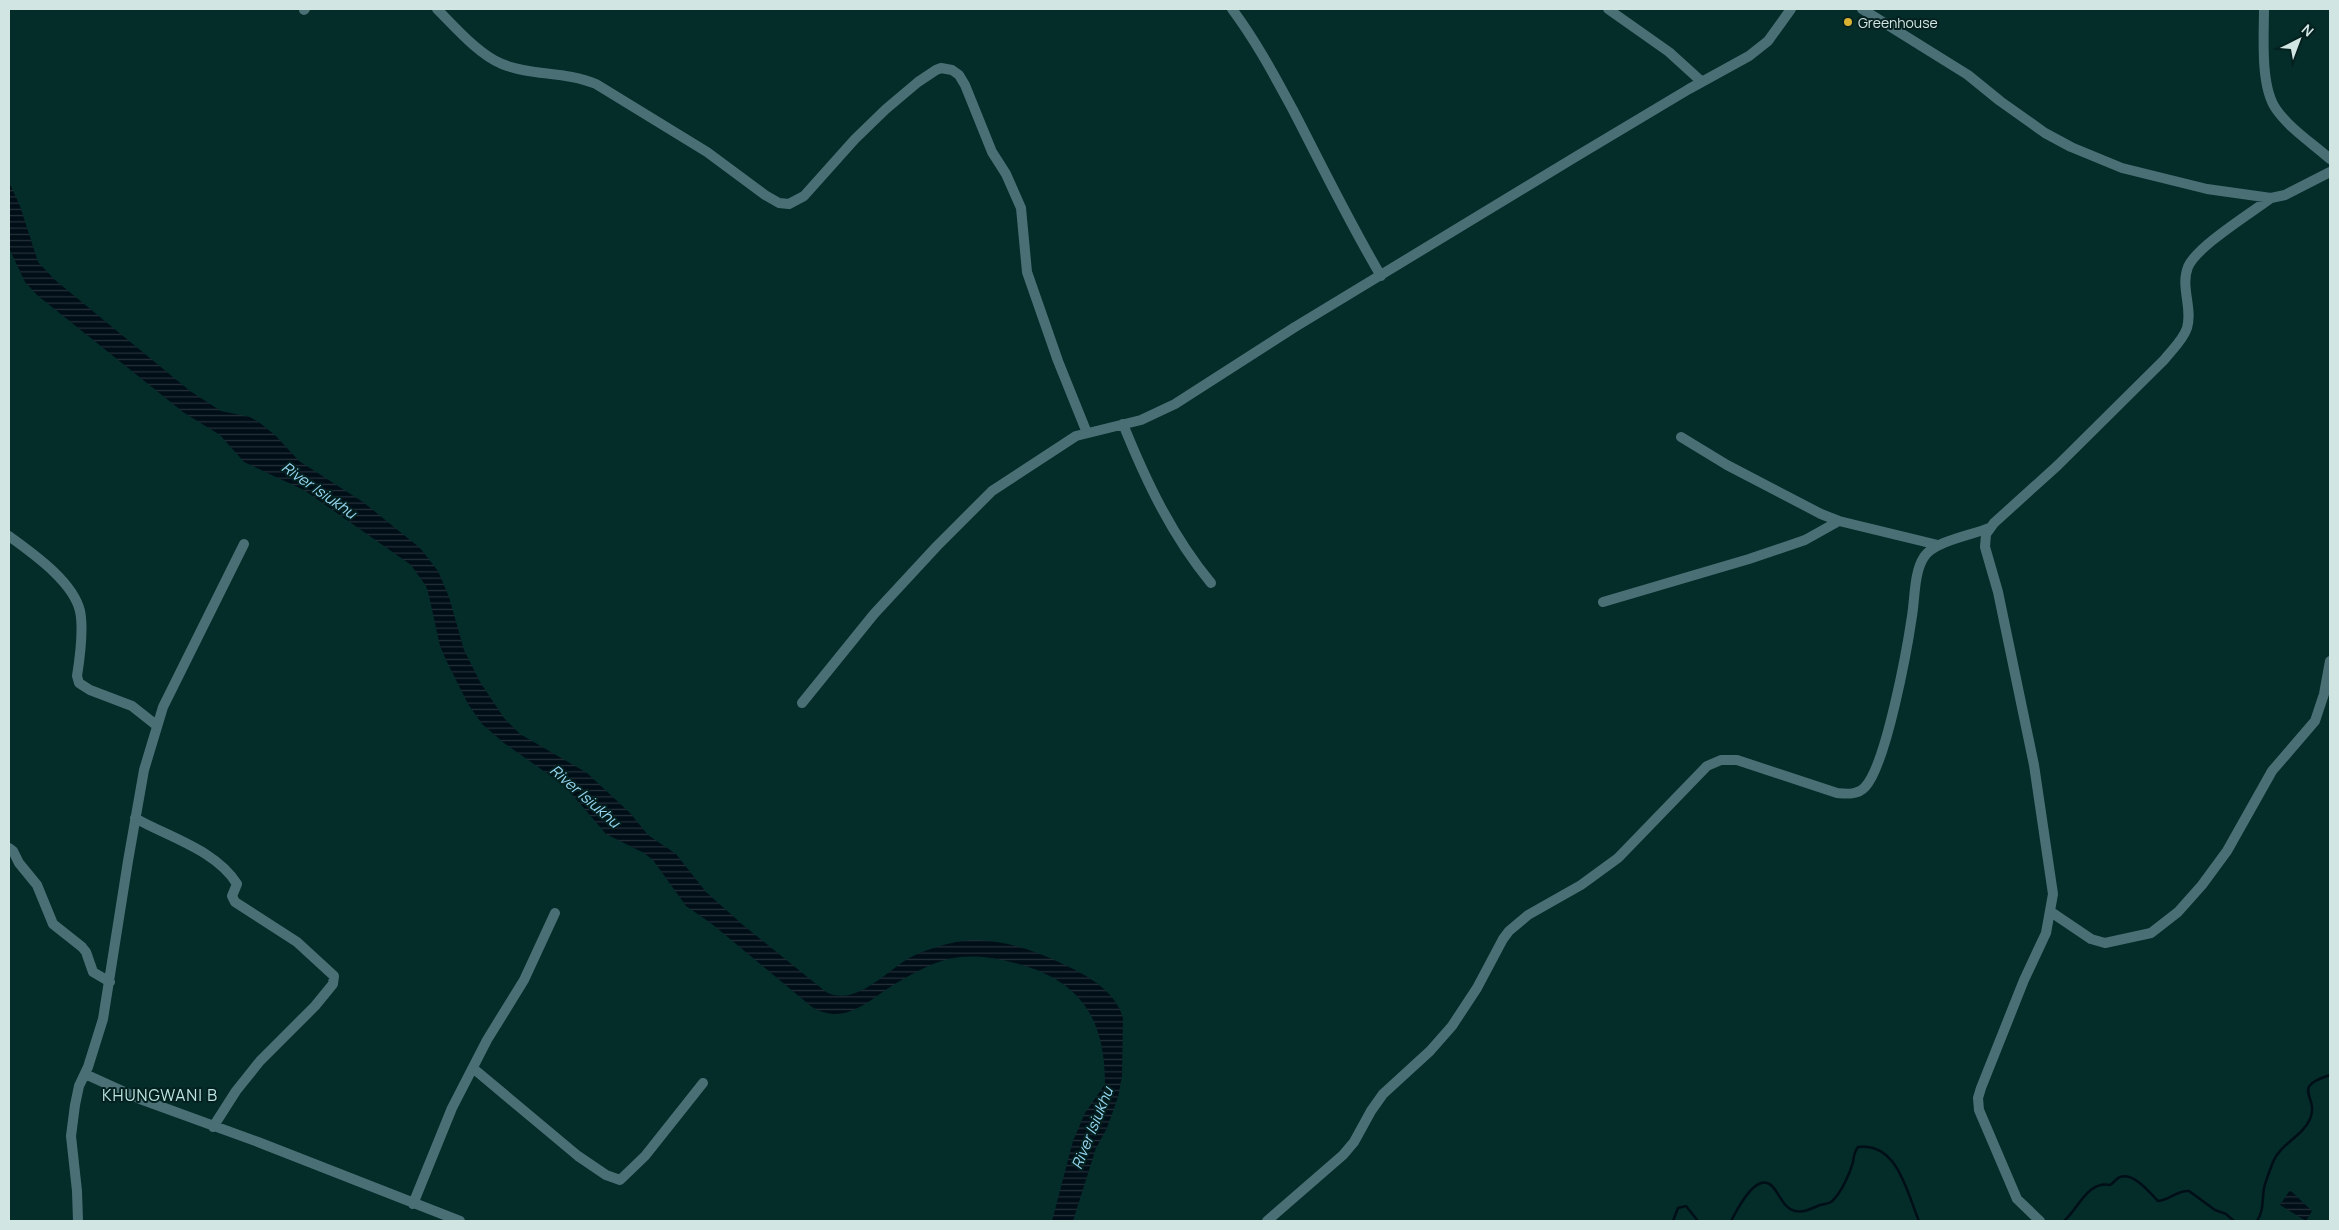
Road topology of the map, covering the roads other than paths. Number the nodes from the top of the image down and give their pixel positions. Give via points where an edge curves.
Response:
1 (437, 9) edge
2 (1232, 9) edge
3 (1608, 9) edge
4 (1791, 9) edge
5 (1862, 9) edge
6 (2264, 9) edge
7 (1702, 82) junction
8 (2330, 158) edge
9 (2330, 172) edge
10 (2271, 198) junction
11 (1381, 276) junction
12 (1123, 424) junction
13 (1087, 432) junction
14 (1681, 437) dead end
15 (1839, 521) junction
16 (1989, 528) junction
17 (9, 536) edge
18 (244, 544) dead end
19 (1938, 545) junction
20 (1211, 583) dead end
21 (1603, 602) dead end
22 (2330, 661) edge
23 (802, 704) dead end
24 (156, 725) junction
25 (135, 818) junction
26 (9, 848) edge
27 (2051, 912) junction
28 (555, 913) dead end
29 (110, 982) junction
30 (474, 1069) junction
31 (85, 1074) junction
32 (703, 1083) dead end
33 (213, 1126) junction
34 (413, 1204) junction
35 (78, 1221) edge
36 (460, 1221) edge
37 (1267, 1221) edge
38 (2040, 1221) edge

1 - 13 street via 500,64 580,77 596,84 706,152 765,195 784,204 794,203 804,196 886,109 918,82 936,70 952,70 965,85 992,152 1021,208 1027,272
2 - 11 street via 1264,57
3 - 7 street via 1669,52
4 - 7 street via 1760,49
5 - 10 street via 1960,70 2030,122 2071,147 2144,174 2217,191
6 - 8 street via 2265,69 2272,103 2288,122
7 - 11 street
9 - 10 street
10 - 16 street via 2191,260 2185,273 2189,309 2187,328 2179,343
11 - 12 street via 1175,404 1141,420
12 - 13 street
12 - 20 street via 1178,540
13 - 23 street via 1062,444 983,499 874,614
14 - 15 street via 1727,466
15 - 19 street
15 - 21 street via 1805,540 1749,560
16 - 19 street
16 - 27 street via 1985,546 2007,632 2042,809 2053,894
17 - 24 street via 51,569 77,602 79,683 132,706
18 - 24 street
19 - 37 street via 1922,561 1886,740 1864,788 1852,794 1837,793 1737,760 1721,760 1707,766 1618,858 1581,885 1528,915 1509,931 1452,1026 1383,1094 1343,1155
22 - 27 street via 2315,720 2272,771 2227,851 2178,912 2151,932 2106,943 2091,939
24 - 25 street
25 - 29 street
25 - 33 street via 217,864 237,884 232,896 235,902 297,942 334,976 333,984 315,1006 236,1090
26 - 29 street via 37,885 53,924 82,947 93,972
27 - 38 street via 2046,933 1978,1098 1979,1110 2017,1199
28 - 30 street via 524,980 487,1040
29 - 31 street via 103,1019
30 - 32 street via 578,1156 606,1175 620,1180 644,1156
30 - 34 street via 452,1108
31 - 33 street
31 - 35 street via 79,1086 71,1136
33 - 34 street
34 - 36 street

